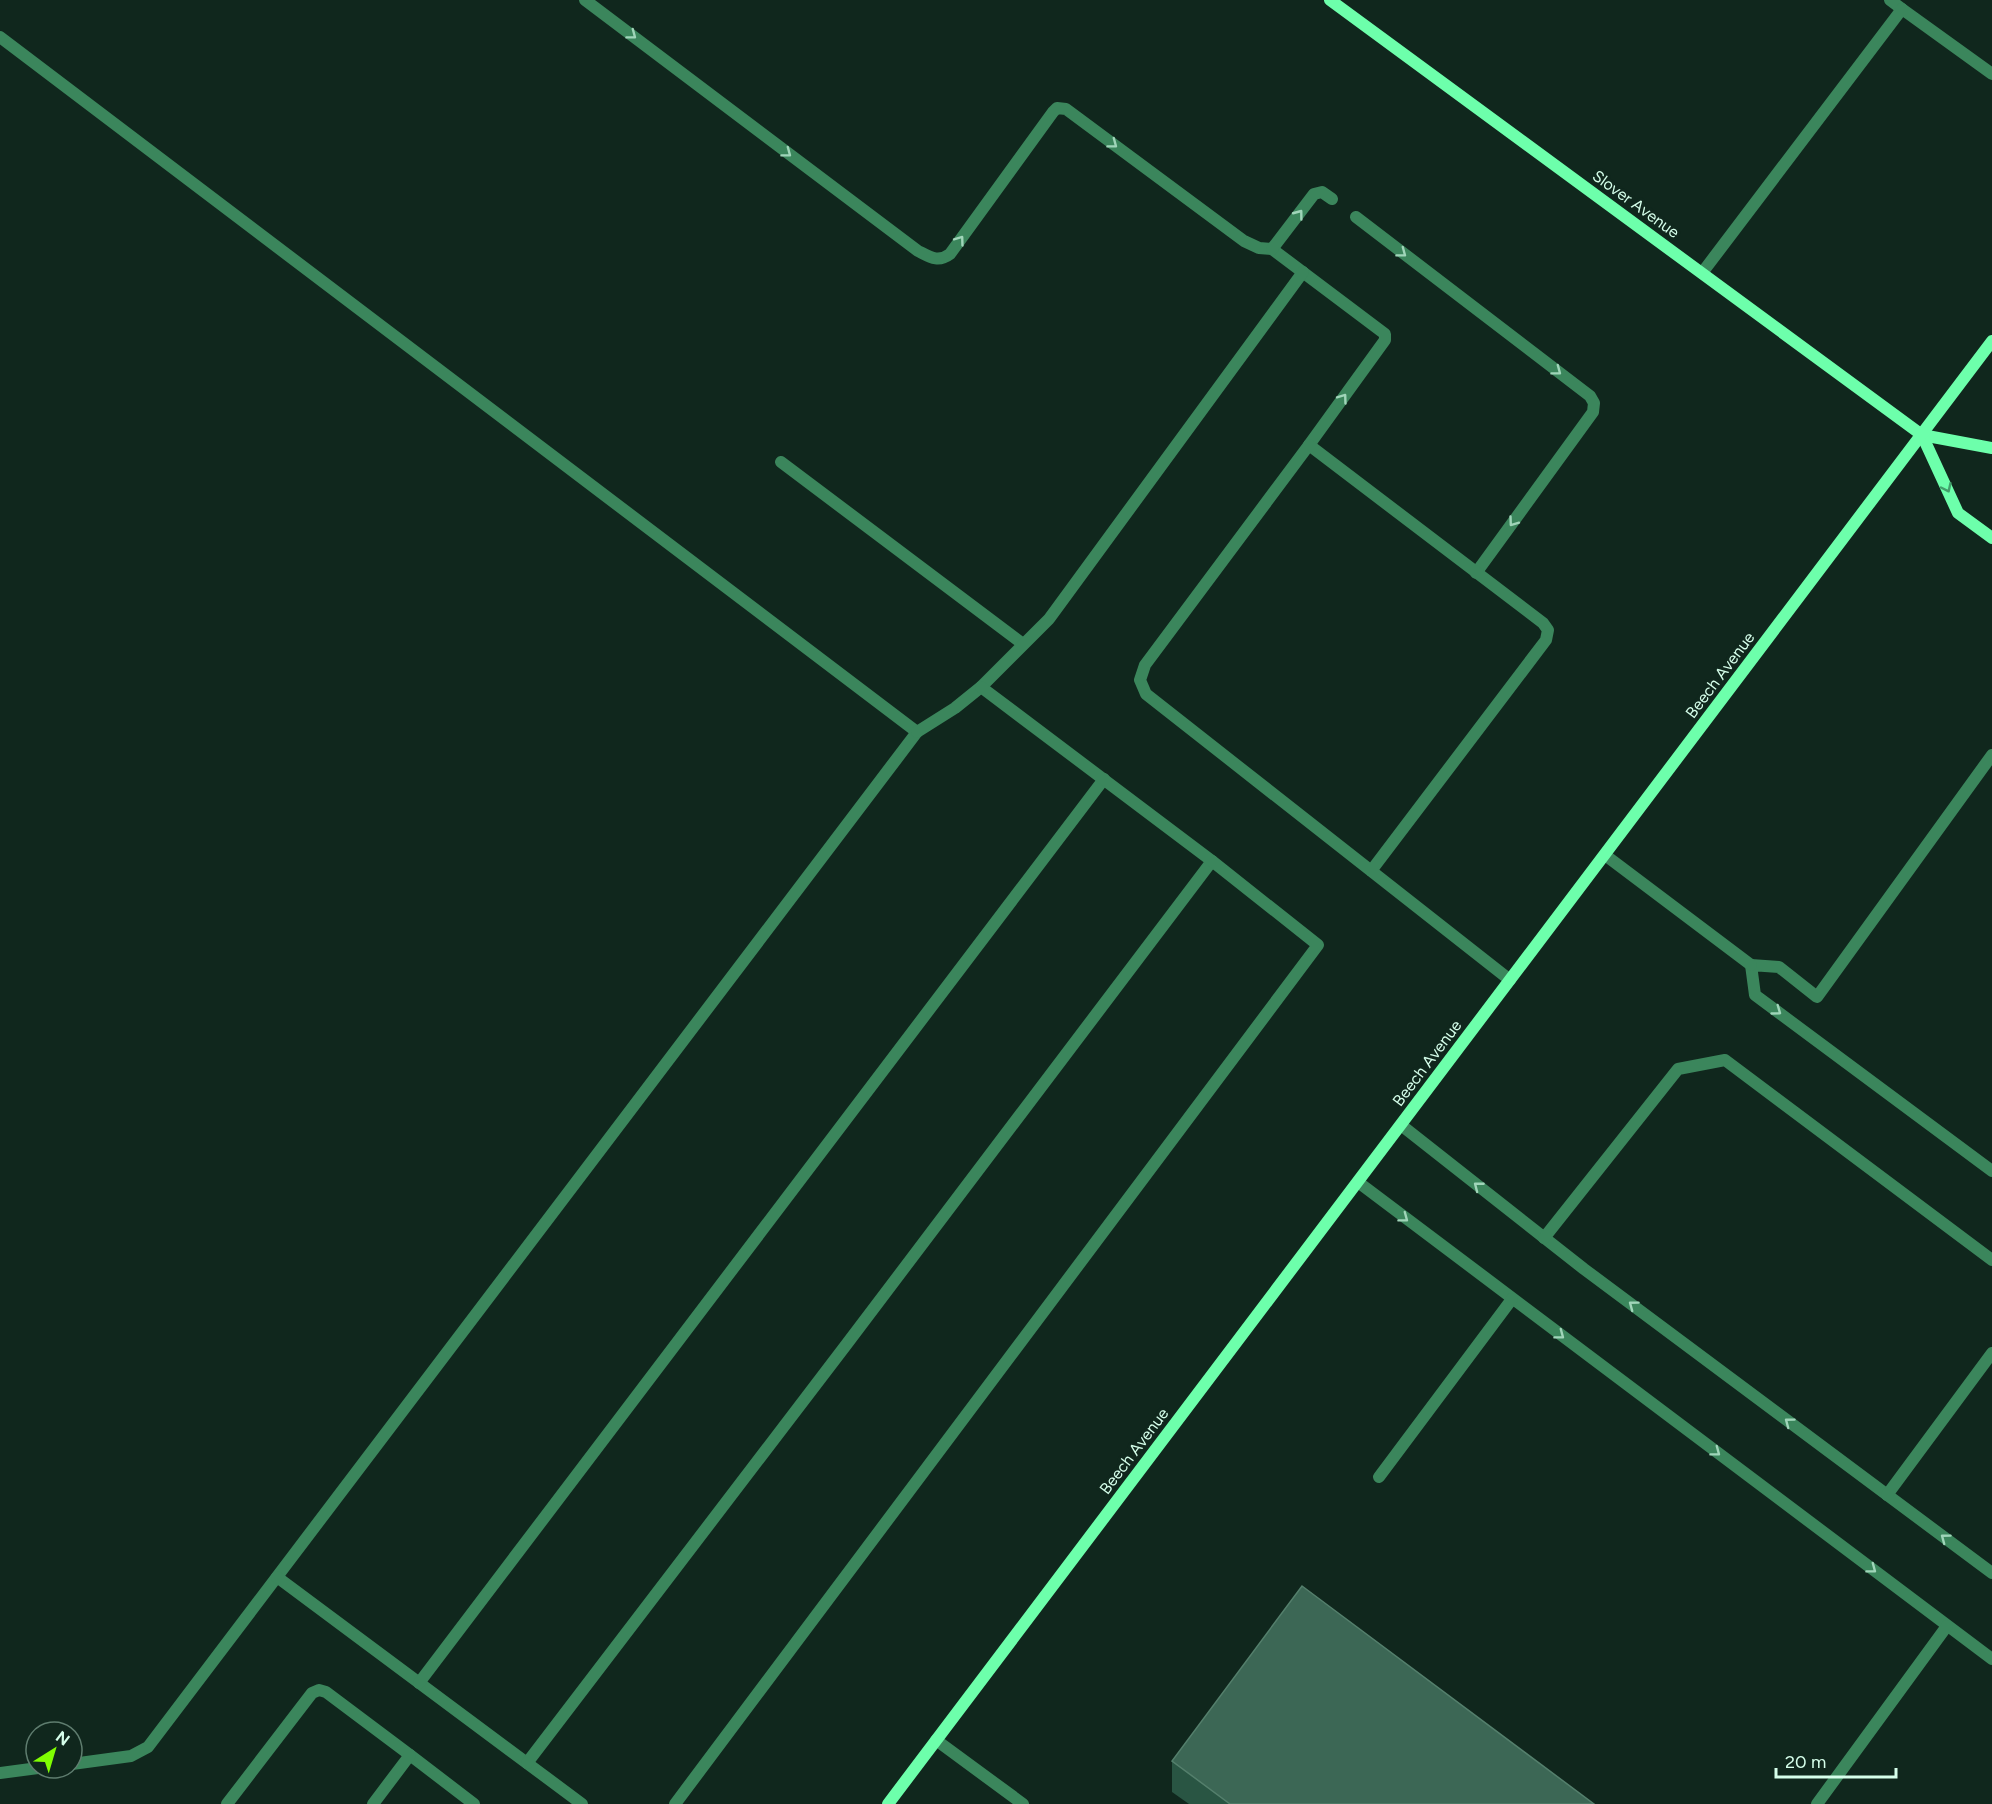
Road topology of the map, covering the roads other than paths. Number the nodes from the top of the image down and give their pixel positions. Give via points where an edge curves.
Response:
1 (585, 0) edge
2 (1330, 0) edge
3 (1890, 0) edge
4 (1902, 9) junction
5 (0, 37) edge
6 (1992, 74) edge
7 (1332, 199) dead end
8 (1356, 217) dead end
9 (1272, 249) junction
10 (1302, 272) junction
11 (1702, 273) junction
12 (1992, 341) edge
13 (1922, 435) junction
14 (1309, 445) junction
15 (1992, 448) edge
16 (781, 462) dead end
17 (1992, 538) edge
18 (1476, 573) junction
19 (1023, 644) junction
20 (981, 687) junction
21 (917, 732) junction
22 (1992, 755) edge
23 (1104, 779) junction
24 (1605, 855) junction
25 (1212, 861) junction
26 (1371, 871) junction
27 (1751, 965) junction
28 (1510, 980) junction
29 (1401, 1125) junction
30 (1992, 1171) edge
31 (1358, 1182) junction
32 (1544, 1238) junction
33 (1992, 1260) edge
34 (1512, 1299) junction
35 (1992, 1353) edge
36 (1379, 1477) dead end
37 (1887, 1495) junction
38 (1990, 1569) edge
39 (277, 1577) junction
40 (1947, 1626) junction
41 (1992, 1659) edge
42 (419, 1683) junction
43 (936, 1740) junction
44 (410, 1755) junction
45 (84, 1762) edge
46 (526, 1763) junction
47 (24, 1770) edge
48 (0, 1773) edge
49 (227, 1804) edge
50 (373, 1804) edge
51 (474, 1804) edge
52 (582, 1804) edge
53 (675, 1804) edge
54 (888, 1804) edge
55 (1023, 1804) edge
56 (1817, 1804) edge

1 -> 9 lane via 918,251 936,260 950,254 1057,108 1066,109 1244,241
2 - 11 main road, Slover Avenue
3 - 4 lane
4 - 6 lane
4 - 11 lane
5 - 21 lane
9 -> 7 lane via 1314,194 1322,192
8 -> 18 lane via 1590,396 1594,403 1593,412
9 - 10 lane
14 -> 10 lane via 1385,340 1385,334
10 - 19 lane via 1049,619
11 - 13 main road, Slover Avenue
12 - 13 main road, Beech Avenue
13 - 15 main road, Slover Avenue
13 -> 17 main road, Slover Avenue via 1958,513
13 - 24 main road, Beech Avenue
14 - 18 lane
14 - 26 lane via 1145,665 1140,680 1146,694
16 - 19 lane
18 - 26 lane via 1543,624 1548,630 1546,640
19 - 20 lane
20 - 21 lane
20 - 23 lane
21 - 39 lane
22 - 27 lane via 1817,997 1779,968
23 - 25 lane
23 - 42 lane
24 - 27 lane
24 - 28 main road, Beech Avenue
25 - 46 lane
25 - 53 lane via 1318,945
26 - 28 lane
27 -> 30 lane via 1755,995
28 - 29 main road, Beech Avenue
29 - 31 main road, Beech Avenue
32 -> 29 lane
31 -> 34 lane
31 - 43 main road, Beech Avenue
32 - 33 lane via 1678,1069 1725,1059
37 -> 32 lane
34 - 36 lane
34 -> 40 lane
35 - 37 lane
38 -> 37 lane
39 - 42 lane
39 - 45 lane via 148,1747 131,1756
40 - 41 lane
40 - 56 lane
42 - 46 lane
43 - 54 main road, Beech Avenue
43 - 55 lane
44 - 49 lane via 319,1690 312,1693
44 - 50 lane
44 - 51 lane
46 - 52 lane
47 - 48 lane

